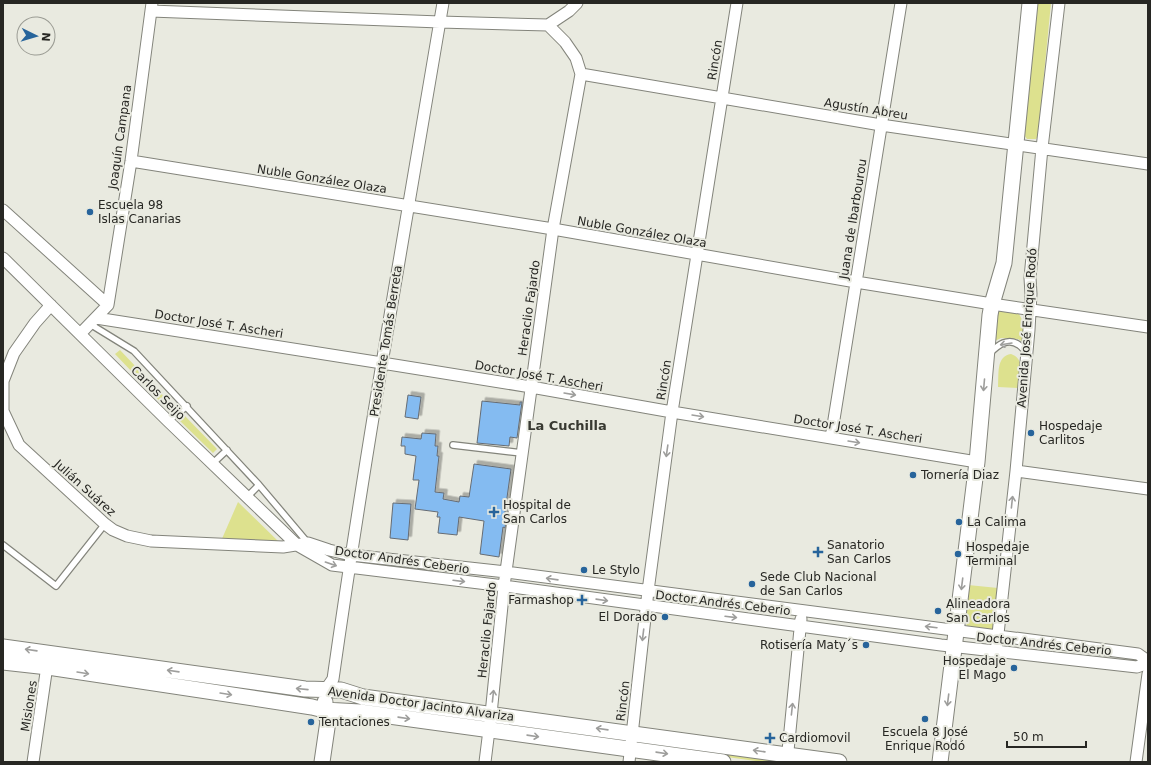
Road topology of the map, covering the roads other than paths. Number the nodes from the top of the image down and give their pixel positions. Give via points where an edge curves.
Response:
1 (443, 3) edge
2 (577, 3) edge
3 (737, 3) edge
4 (901, 3) edge
5 (1030, 3) edge
6 (1059, 3) edge
7 (152, 7) edge
8 (440, 22) junction
9 (548, 24) junction
10 (581, 74) junction
11 (723, 98) junction
12 (881, 125) junction
13 (1016, 145) junction
14 (1042, 148) junction
15 (131, 161) junction
16 (1148, 164) edge
17 (408, 206) junction
18 (3, 210) edge
19 (553, 229) junction
20 (697, 255) junction
21 (3, 258) edge
22 (856, 282) junction
23 (992, 304) junction
24 (51, 305) junction
25 (108, 305) junction
26 (1031, 309) junction
27 (93, 321) junction
28 (1148, 327) edge
29 (80, 334) junction
30 (1026, 352) junction
31 (987, 357) junction
32 (382, 363) junction
33 (531, 387) junction
34 (187, 406) junction
35 (3, 411) edge
36 (672, 412) junction
37 (168, 421) junction
38 (831, 438) junction
39 (453, 445) dead end
40 (227, 450) junction
41 (522, 453) junction
42 (977, 462) junction
43 (212, 464) junction
44 (1016, 471) junction
45 (259, 485) junction
46 (1148, 489) edge
47 (247, 497) junction
48 (105, 524) junction
49 (308, 543) junction
50 (3, 545) edge
51 (297, 545) junction
52 (350, 555) junction
53 (348, 567) junction
54 (506, 572) junction
55 (504, 586) junction
56 (648, 591) junction
57 (647, 606) junction
58 (802, 610) junction
59 (800, 626) junction
60 (956, 630) junction
61 (998, 636) junction
62 (3, 647) edge
63 (954, 647) junction
64 (996, 652) junction
65 (48, 660) junction
66 (3, 662) edge
67 (1148, 662) edge
68 (1148, 674) edge
69 (333, 686) junction
70 (330, 714) junction
71 (491, 714) junction
72 (489, 730) junction
73 (632, 733) junction
74 (630, 755) edge
75 (787, 759) edge
76 (33, 762) edge
77 (322, 762) edge
78 (485, 762) edge
79 (723, 762) edge
80 (839, 762) edge
81 (940, 762) edge
82 (1136, 762) edge

1 - 8 street, Presidente Tomás Berreta
2 - 9 street
3 - 11 street, Rincón
4 - 12 street, Juana de Ibarbourou
5 - 13 main road
6 - 14 street, Avenida José Enrique Rodó
7 - 8 street
7 - 15 street, Joaquín Campana
8 - 9 street
8 - 17 street, Presidente Tomás Berreta
9 - 10 street, Heraclio Fajardo via 566,42 576,58
10 - 11 street, Agustín Abreu
10 - 19 street, Heraclio Fajardo
11 - 12 street, Agustín Abreu
11 - 20 street, Rincón
12 - 13 street, Agustín Abreu
12 - 22 street, Juana de Ibarbourou
13 - 14 street, Agustín Abreu
13 - 23 main road via 1004,263
14 - 16 street, Agustín Abreu
14 - 26 street, Avenida José Enrique Rodó via 1030,278
15 - 17 street, Nuble González Olaza
15 - 25 street, Joaquín Campana
17 - 19 street, Nuble González Olaza
17 - 32 street, Presidente Tomás Berreta
18 - 25 street
19 - 20 street, Nuble González Olaza
19 - 33 street, Heraclio Fajardo
20 - 22 street, Nuble González Olaza
20 - 36 street, Rincón
21 - 24 street, Carlos Seijo
22 - 23 street, Nuble González Olaza
22 - 38 street, Juana de Ibarbourou
23 - 26 street, Nuble González Olaza
23 - 31 main road
24 - 29 street, Carlos Seijo
24 - 35 street, Julián Suárez via 14,353 3,381
25 - 27 street
26 - 28 street, Nuble González Olaza
26 - 30 street, Avenida José Enrique Rodó
27 - 29 street
27 - 32 street, Doctor José T. Ascheri
27 - 34 lane via 134,351
29 - 37 street, Carlos Seijo
30 -> 31 lane via 1019,344 1010,342 1001,344
30 - 44 street, Avenida José Enrique Rodó
31 -> 42 main road
32 - 33 street, Doctor José T. Ascheri
32 - 52 street, Presidente Tomás Berreta
33 -> 36 street, Doctor José T. Ascheri
33 - 41 street, Heraclio Fajardo
34 - 37 lane
34 - 40 lane
35 - 48 street, Julián Suárez via 19,445
36 -> 38 street, Doctor José T. Ascheri
36 -> 56 street, Rincón
37 - 43 street, Carlos Seijo
38 -> 42 street, Doctor José T. Ascheri
39 - 41 lane
40 - 43 lane
40 - 45 lane
41 - 54 street, Heraclio Fajardo
42 -> 60 main road
43 - 47 street, Carlos Seijo
44 - 46 street
61 -> 44 street, Avenida José Enrique Rodó
45 - 47 lane
45 - 49 lane
47 - 51 street, Carlos Seijo
48 - 50 lane via 56,586
48 - 51 street, Julián Suárez via 127,536 151,541 283,547
49 - 51 street, Doctor Andrés Ceberio
49 - 52 street, Doctor Andrés Ceberio
51 -> 53 street, Doctor Andrés Ceberio via 332,565
52 - 53 street, Presidente Tomás Berreta
52 - 54 street, Doctor Andrés Ceberio
53 -> 55 street, Doctor Andrés Ceberio
53 - 69 street, Presidente Tomás Berreta
54 - 55 street, Heraclio Fajardo
56 -> 54 street, Doctor Andrés Ceberio
55 -> 57 street, Doctor Andrés Ceberio
71 -> 55 street, Heraclio Fajardo
56 - 57 street, Rincón
56 - 58 street, Doctor Andrés Ceberio
57 -> 59 street, Doctor Andrés Ceberio
57 -> 73 street, Rincón
58 - 59 street
60 -> 58 street, Doctor Andrés Ceberio
59 - 63 street, Doctor Andrés Ceberio
75 -> 59 street
60 - 61 street, Doctor Andrés Ceberio
60 - 63 main road
61 - 64 street, Avenida José Enrique Rodó
61 - 67 street, Doctor Andrés Ceberio via 1138,654
65 -> 62 main road, Avenida Doctor Jacinto Alvariza
63 - 64 street, Doctor Andrés Ceberio
63 -> 81 main road
64 - 67 street, Doctor Andrés Ceberio via 1137,668
65 - 66 main road, Avenida Doctor Jacinto Alvariza
69 -> 65 main road, Avenida Doctor Jacinto Alvariza via 305,689
65 -> 70 main road, Avenida Doctor Jacinto Alvariza via 304,706
65 - 76 street, Misiones
68 - 82 street
69 - 70 main road, Presidente Tomás Berreta
69 - 71 main road, Avenida Doctor Jacinto Alvariza via 363,697
70 -> 72 main road, Avenida Doctor Jacinto Alvariza via 360,712
70 - 77 main road, Presidente Tomás Berreta
71 - 72 street, Heraclio Fajardo
73 -> 71 main road, Avenida Doctor Jacinto Alvariza
72 -> 74 main road, Avenida Doctor Jacinto Alvariza
72 - 78 street, Heraclio Fajardo
73 - 74 street, Rincón
75 -> 73 main road, Avenida Doctor Jacinto Alvariza
74 -> 79 main road, Avenida Doctor Jacinto Alvariza
75 - 80 main road, Avenida Doctor Jacinto Alvariza

